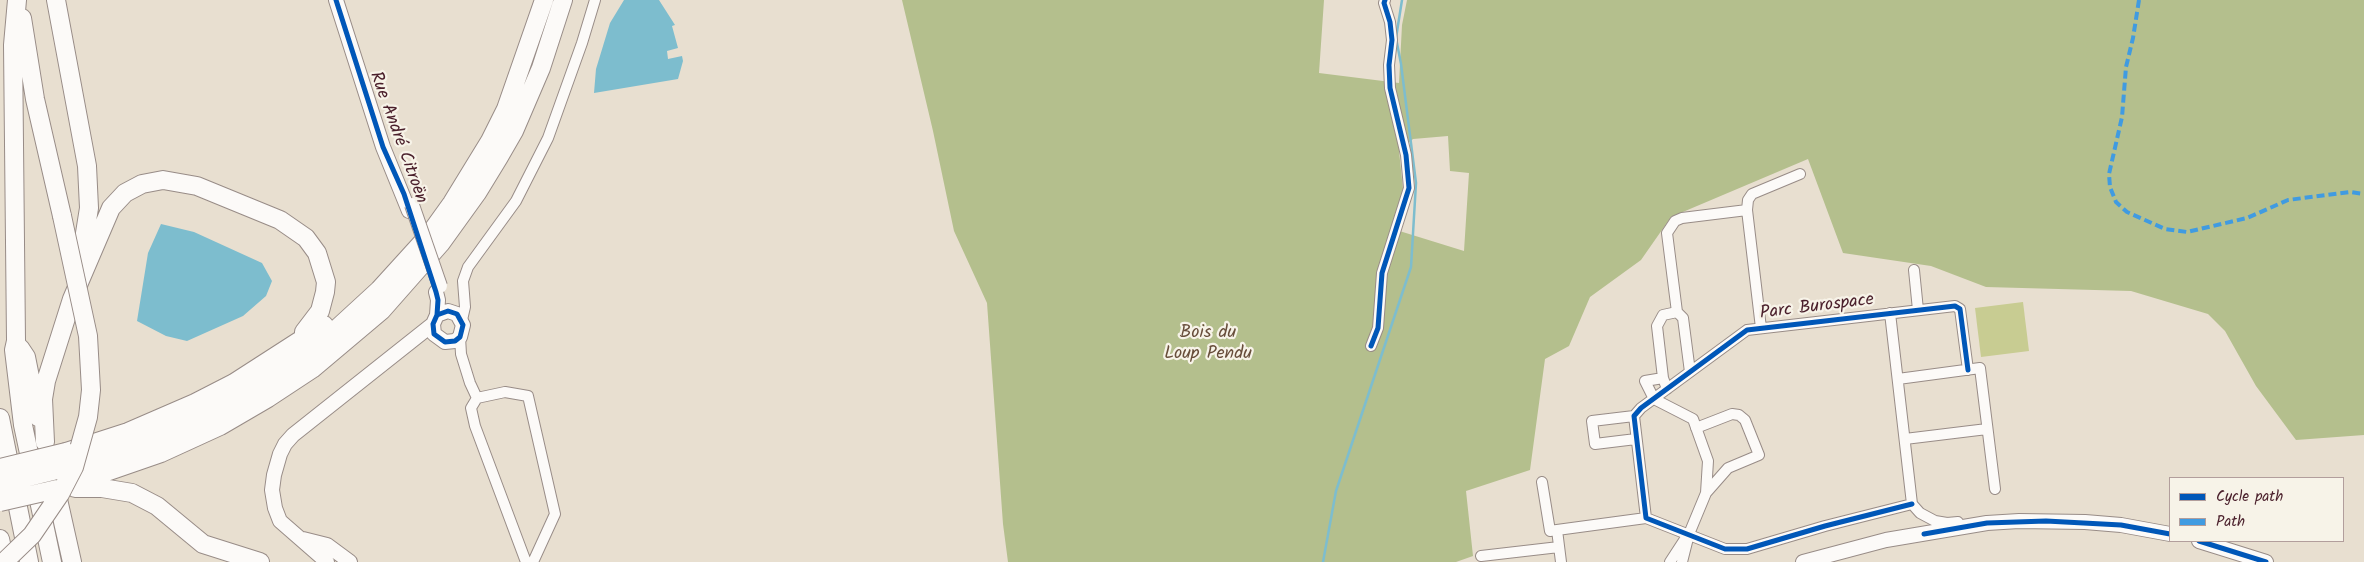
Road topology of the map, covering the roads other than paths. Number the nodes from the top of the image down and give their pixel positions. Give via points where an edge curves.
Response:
1 (56, 0) edge
2 (336, 0) edge
3 (346, 0) edge
4 (544, 0) edge
5 (563, 0) edge
6 (575, 0) edge
7 (595, 0) edge
8 (1385, 0) edge
9 (17, 2) edge
10 (532, 39) junction
11 (514, 130) junction
12 (1800, 174) dead end
13 (410, 208) junction
14 (1747, 210) junction
15 (1914, 270) dead end
16 (72, 299) junction
17 (1918, 310) junction
18 (1677, 312) junction
19 (1890, 313) junction
20 (446, 317) junction
21 (1761, 328) junction
22 (460, 337) junction
23 (440, 340) junction
24 (16, 341) junction
25 (407, 346) junction
26 (1370, 346) dead end
27 (265, 364) junction
28 (1968, 370) junction
29 (1690, 372) junction
30 (1663, 378) junction
31 (1898, 379) junction
32 (1667, 389) junction
33 (477, 398) junction
34 (1654, 399) junction
35 (1634, 416) junction
36 (0, 418) edge
37 (1696, 428) junction
38 (1987, 429) junction
39 (1636, 439) junction
40 (1905, 439) junction
41 (45, 442) junction
42 (1708, 461) junction
43 (1728, 468) junction
44 (2, 471) edge
45 (67, 476) junction
46 (1542, 482) dead end
47 (1995, 489) dead end
48 (1706, 492) junction
49 (0, 502) edge
50 (1912, 504) junction
51 (1646, 518) junction
52 (2019, 521) junction
53 (1557, 530) junction
54 (1689, 534) junction
55 (2169, 534) edge
56 (300, 538) junction
57 (0, 540) edge
58 (2202, 542) edge
59 (1559, 547) junction
60 (1481, 556) dead end
61 (1683, 561) edge
62 (4, 562) edge
63 (30, 562) edge
64 (52, 562) edge
65 (72, 562) edge
66 (260, 562) edge
67 (327, 562) edge
68 (350, 562) edge
69 (526, 562) edge
70 (533, 562) edge
71 (1561, 562) edge
72 (1670, 562) edge
73 (1803, 562) edge
74 (2266, 562) edge

1 - 16 highway via 82,129 89,188 87,232
2 - 13 street, Rue André Citroën via 383,147
3 - 13 street, Rue André Citroën
4 - 10 highway
5 - 11 highway via 541,68
6 - 11 highway via 542,84
7 - 20 street via 548,138 516,201 468,268 463,281 464,297 458,308
8 - 26 street via 1392,40 1390,88 1406,155 1409,188 1382,273 1378,328
9 - 24 highway via 13,45
9 - 62 highway, bridge via 24,23 35,99 88,336 91,390 88,417 74,468 32,535
10 - 27 highway via 489,127 446,198 395,263 318,330
10 - 45 highway via 506,109 457,196 429,235 356,312 293,363 211,413
11 - 45 highway via 473,200 420,270 382,310 312,369 200,436 140,461
12 - 14 street via 1752,194
13 - 20 street, Rue André Citroën, bridge
14 - 18 street via 1675,221 1667,233
14 - 21 street, Parc Burospace
15 - 17 street
16 - 27 highway via 105,218 118,199 132,188 152,182 171,180 197,186 288,225 306,238 322,263 325,292 316,318
16 - 41 highway via 46,381 43,399
17 - 19 street, Parc Burospace
17 - 28 street, Parc Burospace via 1955,306 1960,309
18 - 29 street via 1683,318
18 - 30 street via 1662,315 1658,322
19 - 21 street, Parc Burospace
19 - 31 street, Parc Burospace
20 - 22 street, Rue André Citroën via 462,332
20 - 23 street, Rue André Citroën via 434,334
20 - 25 street
21 - 29 street, Parc Burospace via 1747,330
22 - 23 street via 450,343
22 - 33 street via 461,354
23 - 25 street
24 - 41 highway via 26,357 32,396
24 - 64 highway via 15,374 23,426
25 - 56 street via 285,444 272,490 280,522
27 - 45 highway via 161,419
28 - 31 street
28 - 38 street via 1980,368
29 - 32 street, Parc Burospace
30 - 32 street
30 - 34 street via 1645,381
31 - 40 street, Parc Burospace
32 - 34 street, Parc Burospace
33 - 69 street via 471,408 475,426
33 - 70 street via 505,392 528,396 555,514
34 - 35 street, Parc Burospace
34 - 37 street via 1690,416
35 - 39 street
35 - 39 street via 1592,421 1595,444
36 - 44 highway
37 - 42 street
37 - 43 street via 1732,414 1745,420 1759,455
38 - 40 street
38 - 47 street
39 - 51 street
40 - 50 street, Parc Burospace
41 - 65 highway
42 - 43 street
42 - 48 street
43 - 48 street
44 - 45 highway, bridge
44 - 63 highway
45 - 49 highway, bridge
45 - 66 highway via 102,488 132,493 157,506 203,544
46 - 53 street via 1550,531
48 - 54 street
50 - 52 street via 1920,513 1947,523 1990,519
50 - 54 street via 1747,549 1725,549
51 - 53 street
51 - 54 street
52 - 55 street via 2121,525
52 - 73 street via 1987,523 1886,540
53 - 59 street
54 - 61 street
54 - 72 street
56 - 67 street
56 - 68 street via 327,545
57 - 62 highway
58 - 74 street
59 - 60 street
59 - 71 street

